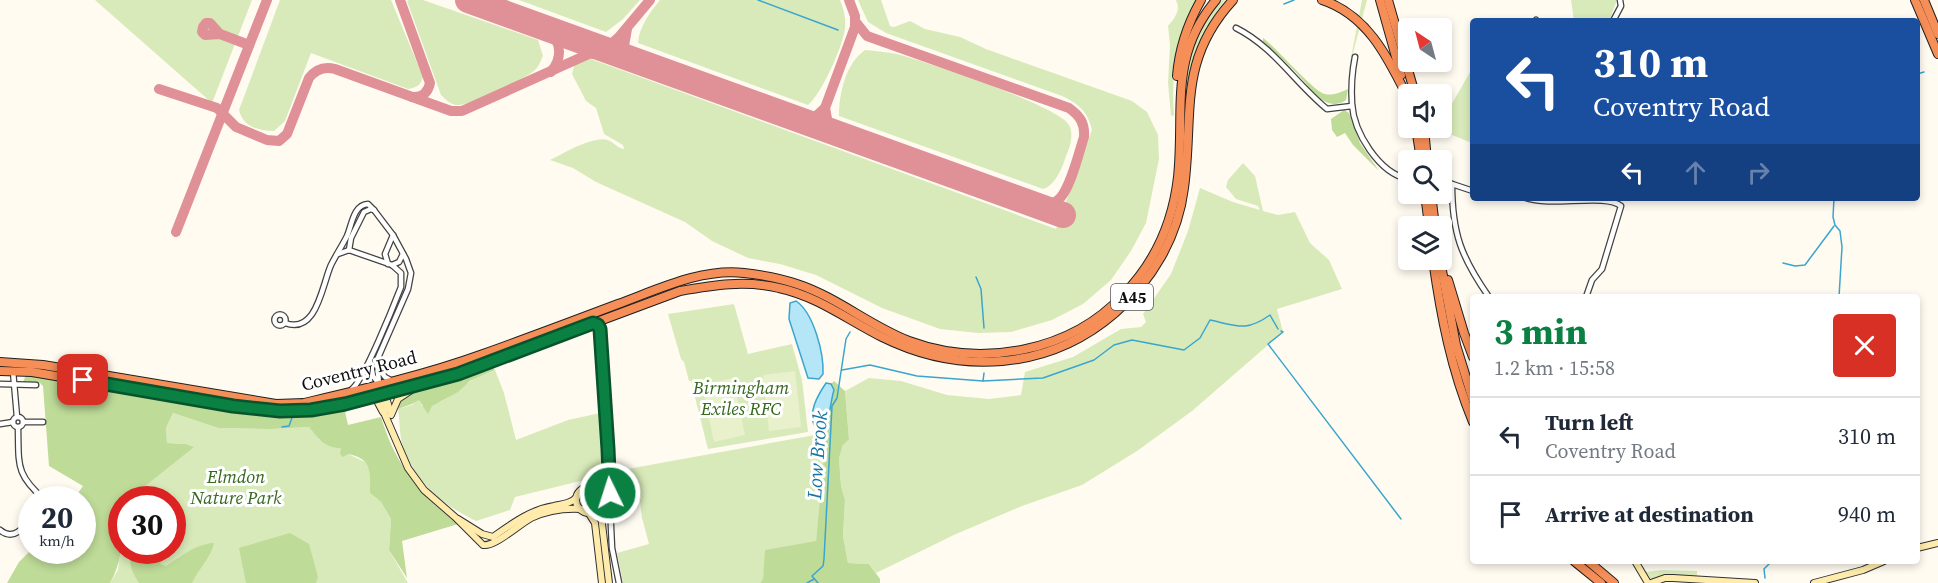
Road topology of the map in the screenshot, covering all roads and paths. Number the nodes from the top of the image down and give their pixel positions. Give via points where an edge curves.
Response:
1 (1201, 0) edge
2 (1216, 0) edge
3 (1233, 0) edge
4 (1322, 0) edge
5 (1380, 0) edge
6 (1388, 0) edge
7 (1620, 0) edge
8 (1915, 0) edge
9 (1924, 0) edge
10 (1615, 18) edge
11 (1236, 28) dead end
12 (1938, 34) edge
13 (1938, 54) edge
14 (1356, 57) dead end
15 (1400, 84) edge
16 (1404, 84) edge
17 (1412, 84) edge
18 (1352, 106) junction
19 (1179, 127) junction
20 (1398, 175) edge
21 (1452, 184) joint
22 (1470, 189) edge
23 (1546, 201) edge
24 (1591, 201) edge
25 (1591, 201) edge
26 (374, 210) junction
27 (393, 235) junction
28 (397, 243) junction
29 (388, 247) junction
30 (349, 250) junction
31 (338, 254) junction
32 (403, 254) junction
33 (390, 264) junction
34 (1434, 270) edge
35 (1443, 270) edge
36 (1445, 270) edge
37 (1487, 294) edge
38 (1587, 294) edge
39 (285, 322) dead end
40 (593, 323) junction
41 (1470, 349) edge
42 (370, 359) junction
43 (0, 362) edge
44 (376, 364) junction
45 (477, 367) junction
46 (0, 370) edge
47 (13, 371) junction
48 (392, 381) junction
49 (422, 383) junction
50 (0, 384) edge
51 (14, 385) junction
52 (36, 385) dead end
53 (381, 389) junction
54 (1470, 390) edge
55 (347, 392) junction
56 (368, 397) junction
57 (304, 403) junction
58 (1470, 414) edge
59 (388, 415) junction
60 (17, 417) junction
61 (13, 422) junction
62 (23, 422) junction
63 (43, 423) dead end
64 (0, 424) edge
65 (18, 427) junction
66 (606, 481) junction
67 (32, 486) edge
68 (596, 488) junction
69 (577, 497) junction
70 (600, 507) junction
71 (581, 509) junction
72 (588, 512) junction
73 (455, 517) junction
74 (463, 521) junction
75 (0, 530) edge
76 (18, 532) edge
77 (1938, 543) edge
78 (1920, 547) edge
79 (486, 548) junction
80 (1578, 564) edge
81 (1592, 564) edge
82 (1637, 564) edge
83 (1877, 564) edge
84 (1699, 581) edge
85 (603, 583) edge
86 (609, 583) edge
87 (619, 583) edge
88 (1601, 583) edge
89 (1614, 583) edge
90 (1650, 583) edge
91 (1755, 583) edge
92 (1814, 583) edge

1 - 19 highway via 1179,59
2 - 19 highway, A45 via 1186,52 1180,84
3 - 40 highway, Coventry Road / A45 via 1210,30 1194,69 1189,93 1184,190 1172,235 1137,292 1101,325 1077,339 1018,359 992,362 932,357 880,336 823,303 781,288 731,283 680,291
4 - 15 highway via 1354,17 1374,37
5 - 16 highway
6 - 17 highway
7 - 10 street
8 - 13 highway
9 - 12 highway
11 - 18 street via 1268,49 1327,111
14 - 18 street
18 - 20 street via 1373,154
19 - 48 highway, Coventry Road / A45 via 1174,201 1154,255 1123,296 1099,317 1049,344 1004,353 950,351 909,341 799,285 773,277 717,274 678,281 469,359
21 - 22 street
21 - 37 street via 1458,240 1470,270
23 - 24 street
25 - 38 street via 1617,202 1621,206 1602,269
26 - 27 street
26 - 30 street via 364,212
26 - 31 street via 368,204 356,211
27 - 28 street
27 - 29 street
28 - 29 street
28 - 32 street
29 - 33 street via 385,254
30 - 31 street
30 - 33 street
31 - 39 street via 320,302 310,316 298,325
32 - 33 street via 399,262
32 - 44 street via 410,267 410,281
33 - 42 street via 400,273 401,287
34 - 58 highway via 1452,365
35 - 54 highway via 1456,345
36 - 41 highway
40 - 45 highway, Coventry Road / A45
40 - 66 street via 600,329 606,401
42 - 53 street via 369,368
42 - 55 street via 359,382
43 - 57 highway, Coventry Road / A45 via 43,365 276,404
44 - 48 street
44 - 53 street
45 - 49 highway, Coventry Road / A45
45 - 53 highway
46 - 47 highway, Coventry Road / A45
47 - 51 street
47 - 56 highway, Coventry Road / A45 via 280,411 311,410
48 - 53 highway, Coventry Road / A45
49 - 53 highway, Coventry Road / A45
49 - 59 street via 401,396
50 - 51 street
51 - 52 street
51 - 60 street
53 - 55 highway, Coventry Road / A45
53 - 56 highway, Coventry Road / A45
53 - 57 highway
53 - 59 street
55 - 57 highway, Coventry Road / A45
56 - 59 street via 376,399
59 - 73 street via 402,457 418,482
60 - 61 street
60 - 62 street
61 - 64 street
61 - 65 street
62 - 63 street
62 - 65 street
65 - 67 street via 23,476
66 - 68 street
66 - 87 street
68 - 69 street via 583,488
68 - 70 street via 602,497
69 - 71 street
69 - 74 street via 570,503 526,515 493,537
70 - 72 street
70 - 86 street
71 - 72 street
71 - 79 street via 563,509 532,518
72 - 85 street via 595,523
73 - 74 street
73 - 79 street
74 - 79 street via 486,543
75 - 76 street via 5,534
77 - 78 street
80 - 88 highway
81 - 89 highway
82 - 90 street
83 - 92 street
84 - 90 street via 1665,578
84 - 91 street

